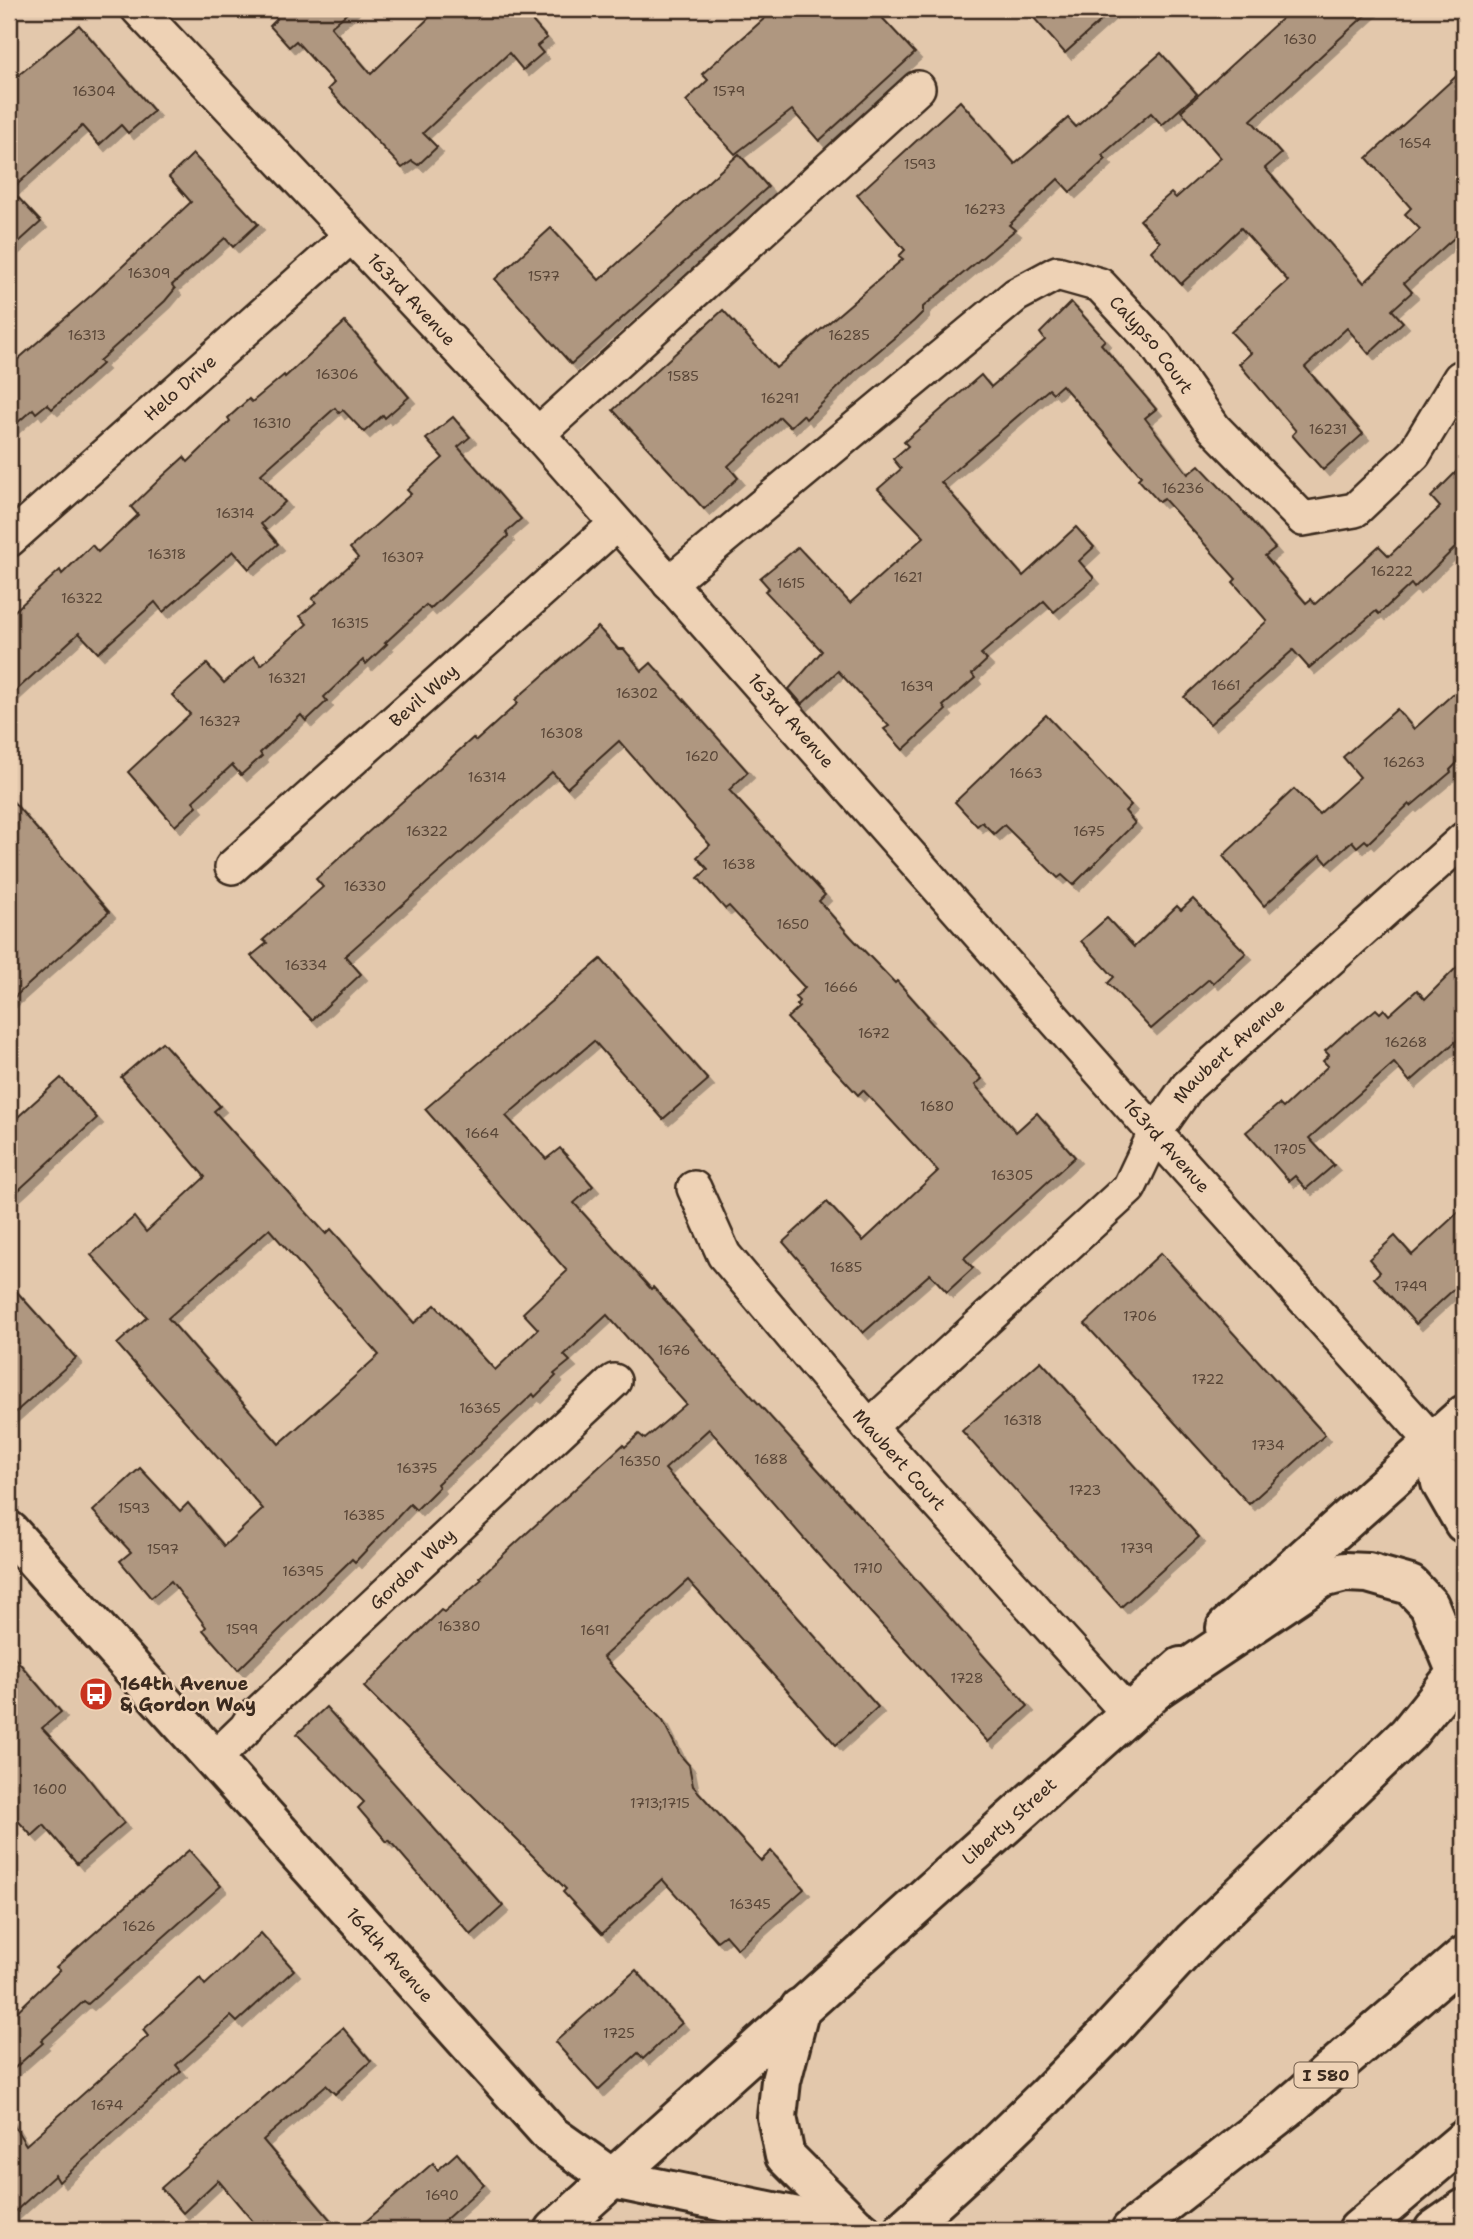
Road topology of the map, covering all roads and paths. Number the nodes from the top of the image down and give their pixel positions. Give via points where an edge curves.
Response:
1 (138, 9) edge
2 (918, 88) dead end
3 (351, 236) junction
4 (1460, 378) dead end
5 (538, 433) junction
6 (616, 524) junction
7 (9, 540) edge
8 (669, 583) junction
9 (1464, 839) edge
10 (232, 867) dead end
11 (1156, 1133) junction
12 (694, 1188) dead end
13 (614, 1381) dead end
14 (1464, 1415) edge
15 (869, 1427) junction
16 (1449, 1443) edge
17 (1464, 1522) edge
18 (9, 1531) edge
19 (1461, 1664) edge
20 (1142, 1702) junction
21 (214, 1759) junction
22 (1464, 1956) edge
23 (800, 2008) junction
24 (1464, 2140) edge
25 (612, 2179) junction
26 (1464, 2209) edge
27 (1359, 2229) edge
28 (555, 2230) edge
29 (860, 2230) edge
30 (903, 2230) edge
31 (1131, 2230) edge
32 (1434, 2230) edge

1 - 3 street, 163rd Avenue
2 - 5 street
3 - 5 street, 163rd Avenue
3 - 7 street, Helo Drive
4 - 8 street, Calypso Court via 1414,454 1355,510 1303,519 1214,428 1156,345 1100,285 1057,273 1016,295
5 - 6 street, 163rd Avenue
6 - 8 street, 163rd Avenue
6 - 10 street, Bevil Way
8 - 11 street, 163rd Avenue
9 - 11 street, Maubert Avenue via 1188,1086
11 - 15 street, Maubert Avenue via 1129,1188
11 - 16 street, 163rd Avenue
12 - 15 street, Maubert Court via 724,1255
13 - 21 street, Gordon Way
14 - 16 main road, Liberty Street
15 - 20 street, Maubert Court
16 - 17 main road via 1441,1483
16 - 20 main road, Liberty Street
18 - 21 main road, 164th Avenue
19 - 20 main road via 1429,1605 1410,1585 1368,1573 1345,1572 1322,1578
19 - 30 main road via 1408,1734 1194,1940 983,2157
20 - 23 main road, Liberty Street
21 - 25 main road, 164th Avenue via 551,2135
22 - 31 main road, I 580 via 1286,2109
23 - 25 main road, Liberty Street
23 - 29 main road via 781,2081 777,2117 785,2156
24 - 27 main road
25 - 28 main road, Liberty Street
25 - 29 main road, 164th Avenue
26 - 32 main road

